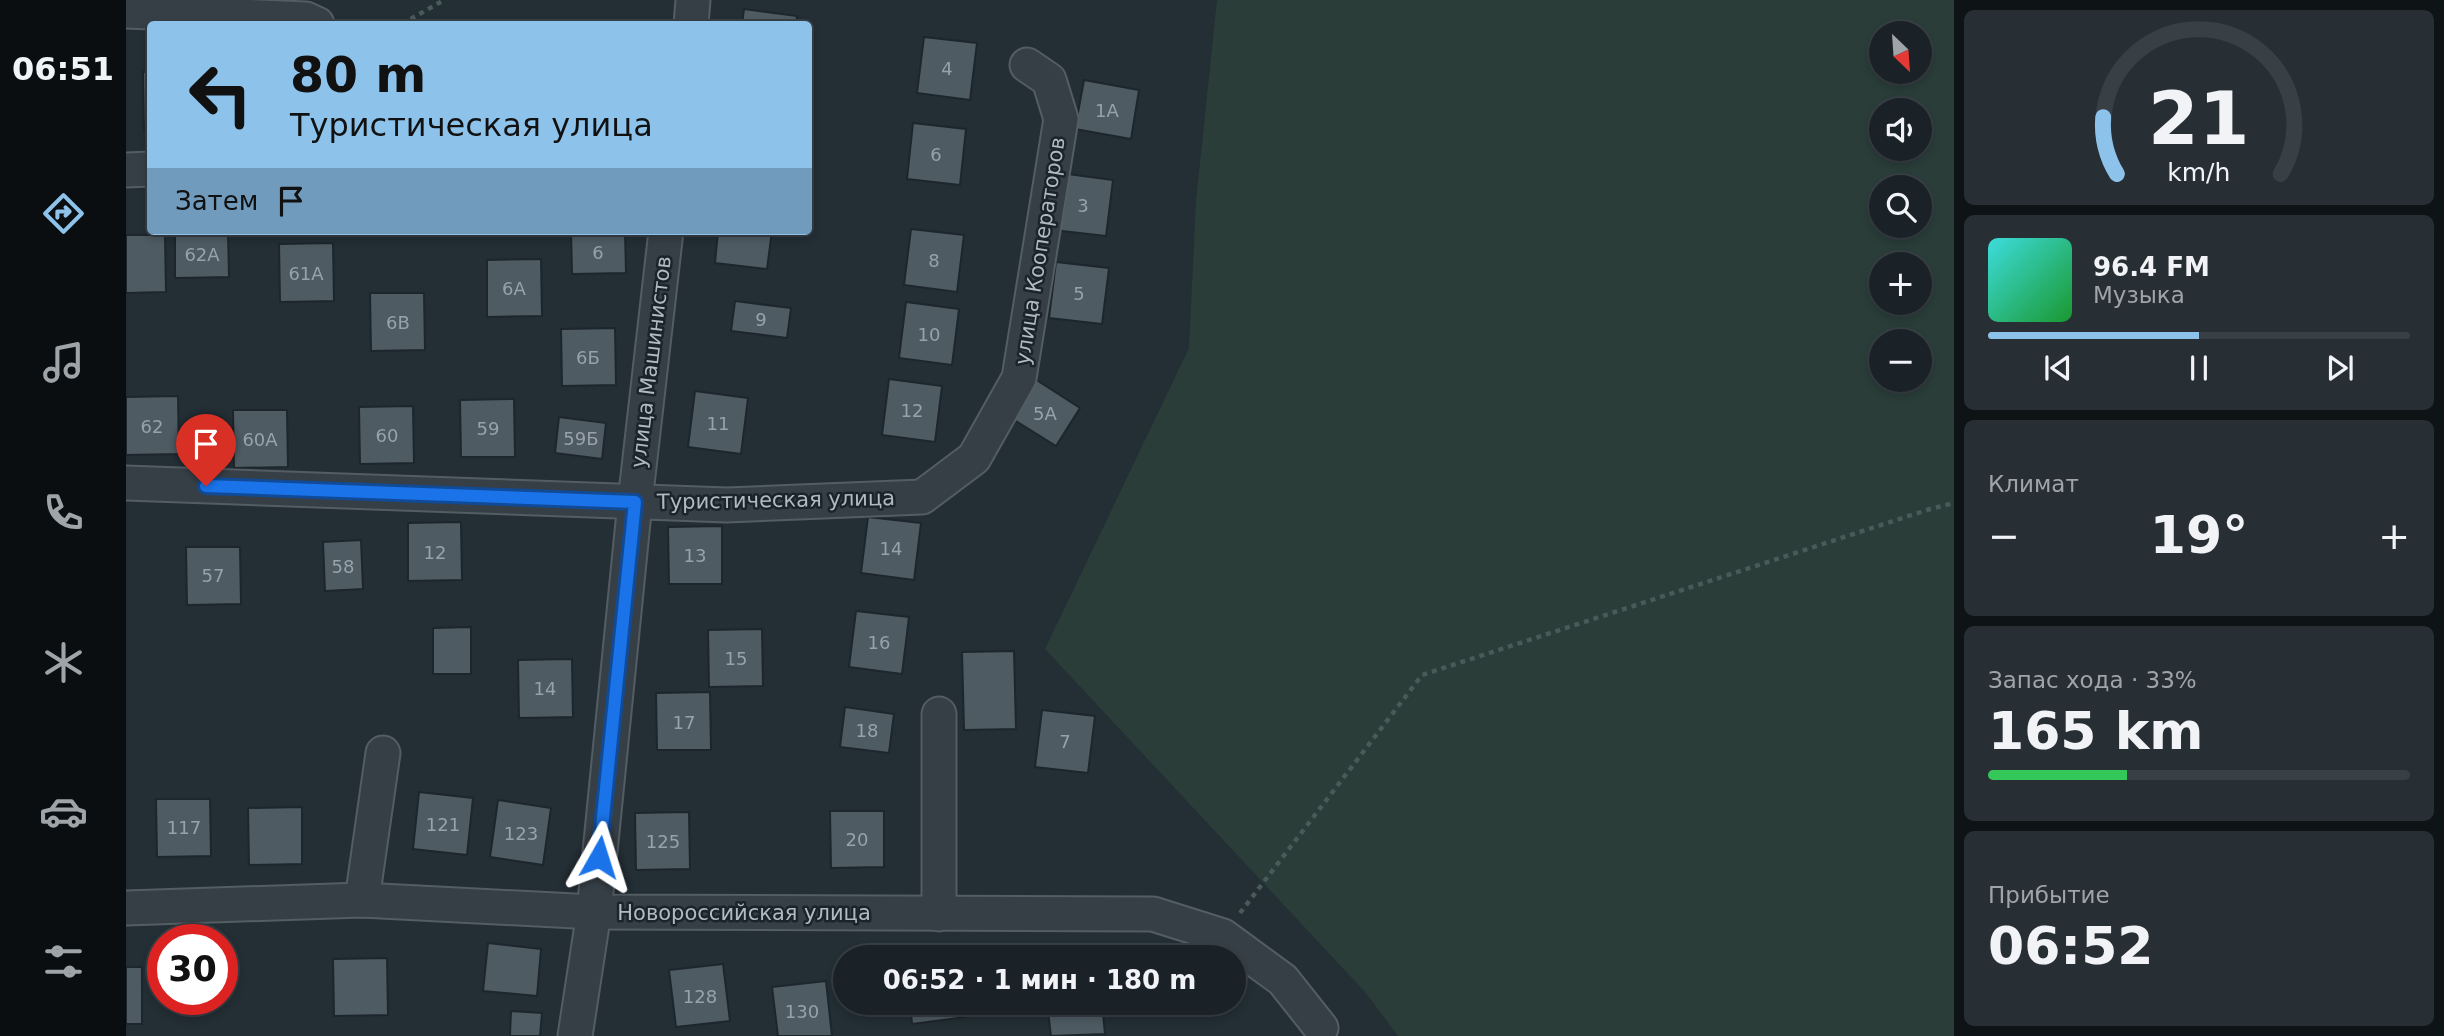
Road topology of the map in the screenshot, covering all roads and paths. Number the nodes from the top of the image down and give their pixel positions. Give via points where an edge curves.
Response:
1 (444, 0) edge
2 (694, 0) edge
3 (126, 11) edge
4 (310, 21) edge
5 (407, 21) edge
6 (691, 21) edge
7 (1027, 65) dead end
8 (147, 169) edge
9 (126, 170) edge
10 (666, 235) edge
11 (126, 483) edge
12 (922, 497) joint
13 (635, 502) junction
14 (1954, 503) edge
15 (939, 714) dead end
16 (383, 753) dead end
17 (362, 900) junction
18 (126, 908) edge
19 (594, 912) junction
20 (939, 914) junction
21 (1223, 936) junction
22 (1319, 1033) edge
23 (575, 1036) edge

1 - 5 path
2 - 6 street
3 - 4 street
7 - 12 street, улица Кооператоров via 1049,80 1061,118 1019,378 974,458
8 - 9 street
10 - 13 street, улица Машинистов
11 - 13 street, Туристическая улица
12 - 13 street, Туристическая улица via 727,505
13 - 19 street, улица Машинистов
14 - 21 path via 1422,675
15 - 20 street
16 - 17 street
17 - 18 street, Новороссийская улица
17 - 19 street, Новороссийская улица
19 - 20 street, Новороссийская улица
19 - 23 street, улица Машинистов
20 - 21 street, Новороссийская улица via 1153,914
21 - 22 street, Новороссийская улица via 1283,981

